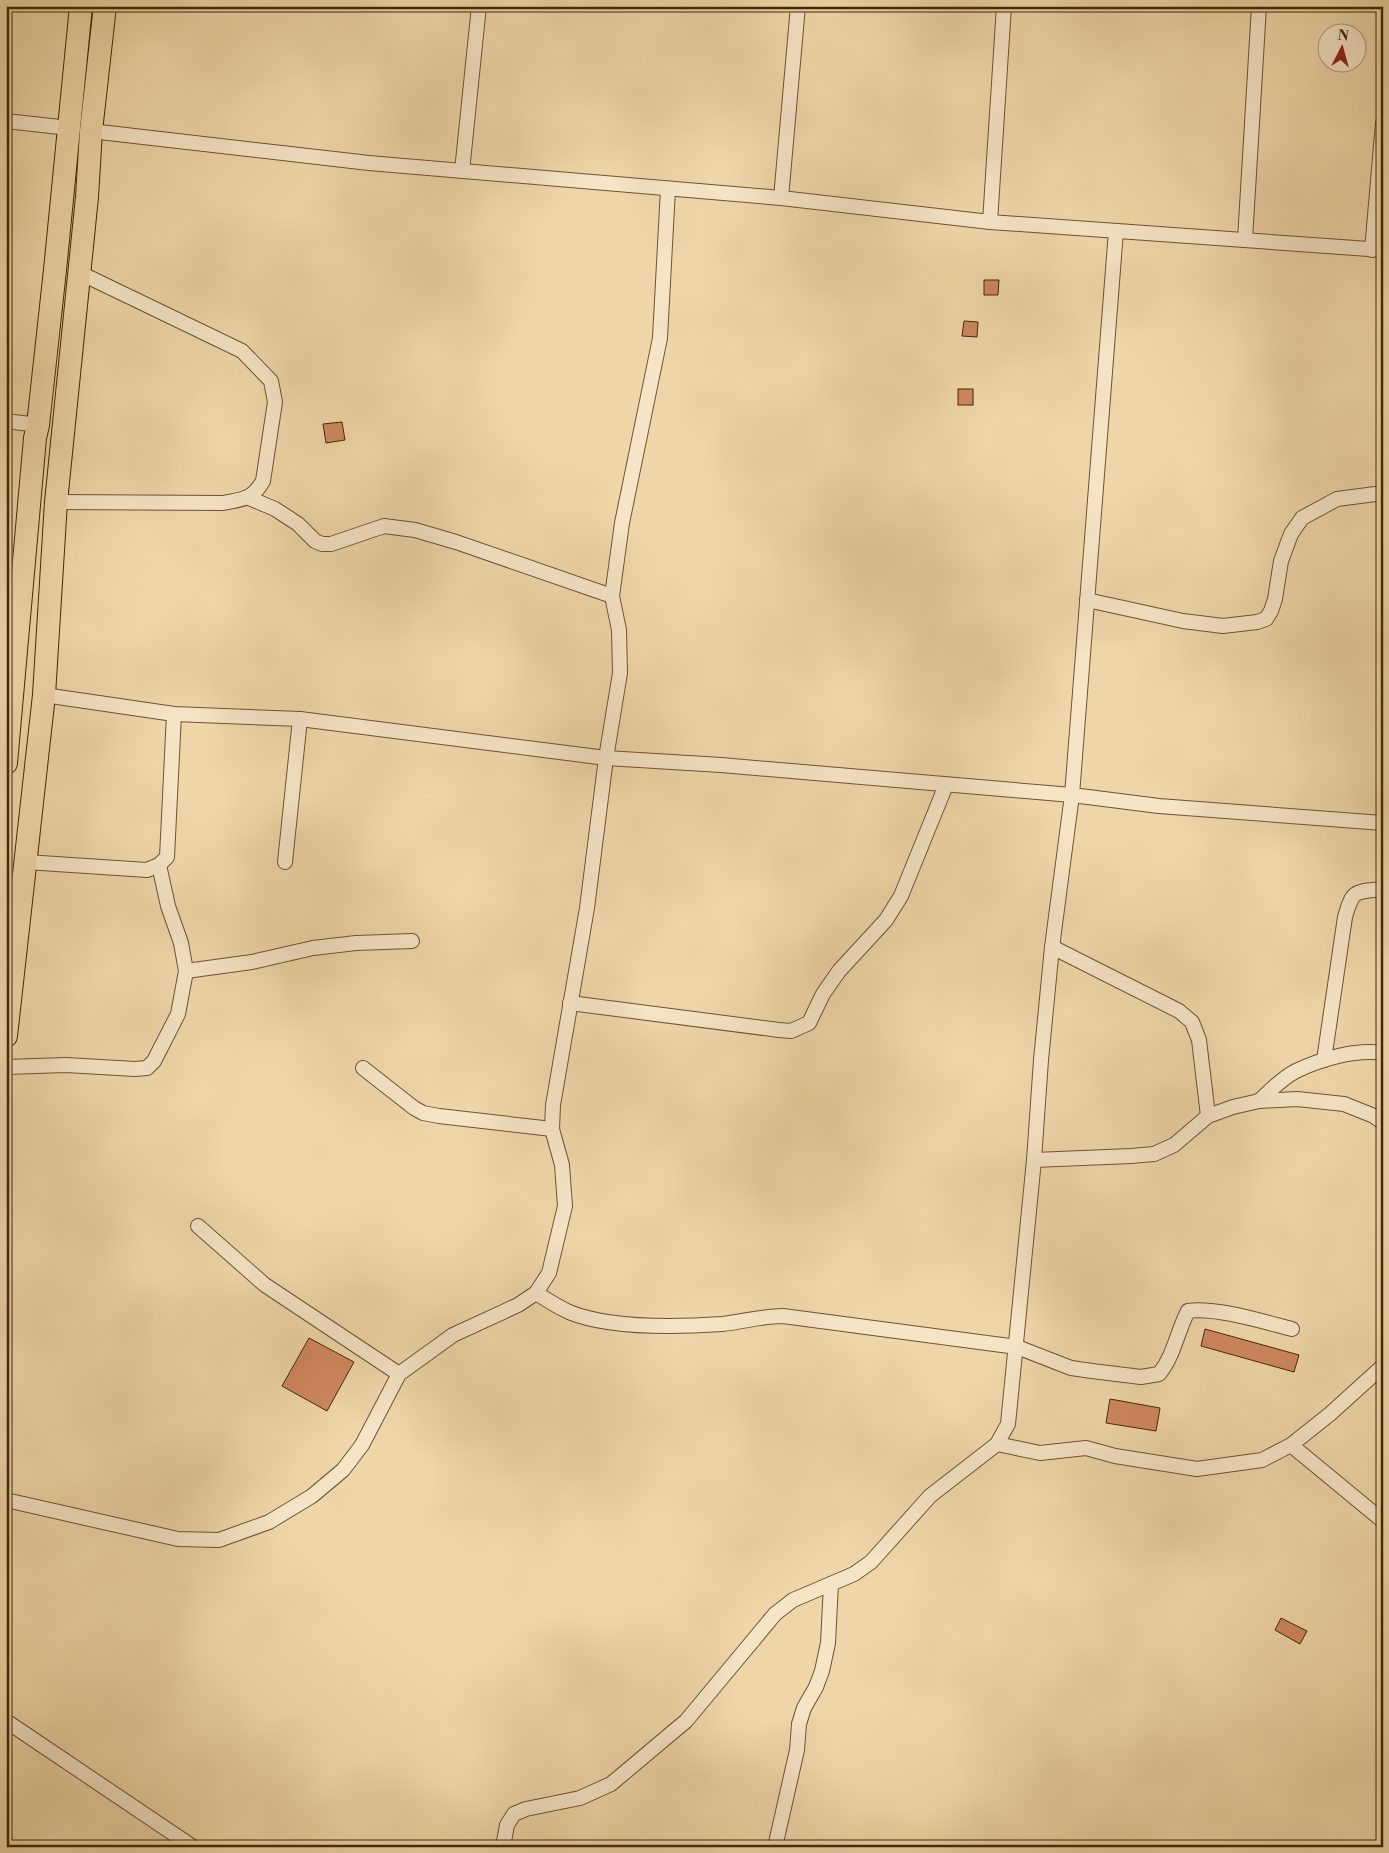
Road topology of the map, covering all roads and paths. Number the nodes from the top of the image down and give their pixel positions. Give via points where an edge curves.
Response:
1 (81, 6) edge
2 (105, 6) edge
3 (479, 6) edge
4 (798, 6) edge
5 (1004, 6) edge
6 (1259, 6) edge
7 (6, 121) edge
8 (1383, 123) edge
9 (69, 128) junction
10 (91, 131) junction
11 (462, 171) junction
12 (668, 189) junction
13 (781, 198) junction
14 (990, 222) junction
15 (1116, 231) junction
16 (1245, 240) junction
17 (1377, 250) edge
18 (78, 272) junction
19 (6, 421) edge
20 (38, 424) junction
21 (63, 428) junction
22 (1383, 493) edge
23 (249, 498) junction
24 (56, 502) junction
25 (612, 596) junction
26 (1087, 600) junction
27 (44, 695) junction
28 (174, 714) junction
29 (300, 719) junction
30 (606, 758) junction
31 (6, 763) edge
32 (946, 784) junction
33 (1072, 795) junction
34 (1383, 823) edge
35 (26, 862) junction
36 (285, 862) dead end
37 (159, 865) junction
38 (1383, 889) edge
39 (412, 941) dead end
40 (1052, 948) junction
41 (186, 971) junction
42 (570, 1003) junction
43 (6, 1036) edge
44 (1383, 1053) edge
45 (1324, 1060) junction
46 (6, 1067) edge
47 (363, 1068) dead end
48 (1259, 1101) junction
49 (1208, 1116) junction
50 (1383, 1123) edge
51 (552, 1129) junction
52 (1034, 1160) junction
53 (198, 1226) dead end
54 (536, 1294) junction
55 (1292, 1329) dead end
56 (1016, 1347) junction
57 (1383, 1366) edge
58 (399, 1374) junction
59 (997, 1444) junction
60 (1291, 1445) junction
61 (6, 1500) edge
62 (1383, 1520) edge
63 (831, 1584) junction
64 (6, 1721) edge
65 (193, 1847) edge
66 (503, 1847) edge
67 (775, 1847) edge

1 - 9 main road
2 - 10 main road
3 - 11 street
4 - 13 street
5 - 14 street
6 - 16 street
7 - 9 street
8 - 17 street
9 - 20 main road
10 - 11 street
10 - 18 main road
11 - 12 street
12 - 13 street
12 - 25 street via 660,338 622,523
13 - 14 street
14 - 15 street
15 - 16 street
15 - 26 street
16 - 17 street
18 - 21 main road
18 - 23 street via 242,350 271,381 275,402 263,481
19 - 20 street
20 - 21 main road
20 - 31 main road
21 - 24 main road
22 - 26 street via 1337,498 1302,518 1291,534 1281,560 1271,611 1257,622 1223,626
23 - 24 street via 223,503
23 - 25 street via 275,509 322,544 331,544 384,526 414,530
24 - 27 main road
25 - 30 street via 619,630 620,673
26 - 33 street
27 - 28 street
27 - 35 main road
28 - 29 street
28 - 37 street via 168,857
29 - 30 street
29 - 36 street
30 - 32 street
30 - 42 street via 587,908
32 - 33 street
32 - 42 street via 901,896 886,920 839,971 809,1023 791,1031 779,1030
33 - 34 street via 1158,806
33 - 40 street
35 - 37 street via 147,870
35 - 43 main road
37 - 41 street
38 - 45 street via 1359,891 1350,898
39 - 41 street via 313,948 252,962
40 - 49 street via 1179,1011 1192,1022 1199,1040
40 - 52 street
41 - 46 street via 178,1014 154,1061 147,1068 66,1064
42 - 51 street
44 - 45 street via 1353,1054
45 - 48 street via 1294,1072
47 - 51 street via 423,1113
48 - 49 street
48 - 50 street via 1297,1099 1344,1104
49 - 52 street via 1174,1145 1154,1154
51 - 54 street via 562,1165 565,1206 549,1273
52 - 56 street
53 - 58 street via 265,1285
54 - 56 street via 569,1312 608,1323 685,1326 783,1316
54 - 58 street via 452,1335
55 - 56 street via 1223,1313 1188,1311 1167,1365 1159,1374 1141,1376 1071,1368
56 - 59 street via 1008,1424
57 - 60 street
58 - 61 street via 362,1445 343,1470 312,1496 269,1522 219,1540 178,1539
59 - 60 street via 1040,1453 1086,1448 1197,1469 1262,1460
59 - 63 street via 930,1496 871,1562
60 - 62 street
63 - 66 street via 793,1600 775,1614 686,1721 611,1784 580,1798 514,1814 507,1825
63 - 67 street via 828,1643 822,1671 799,1724
64 - 65 street

